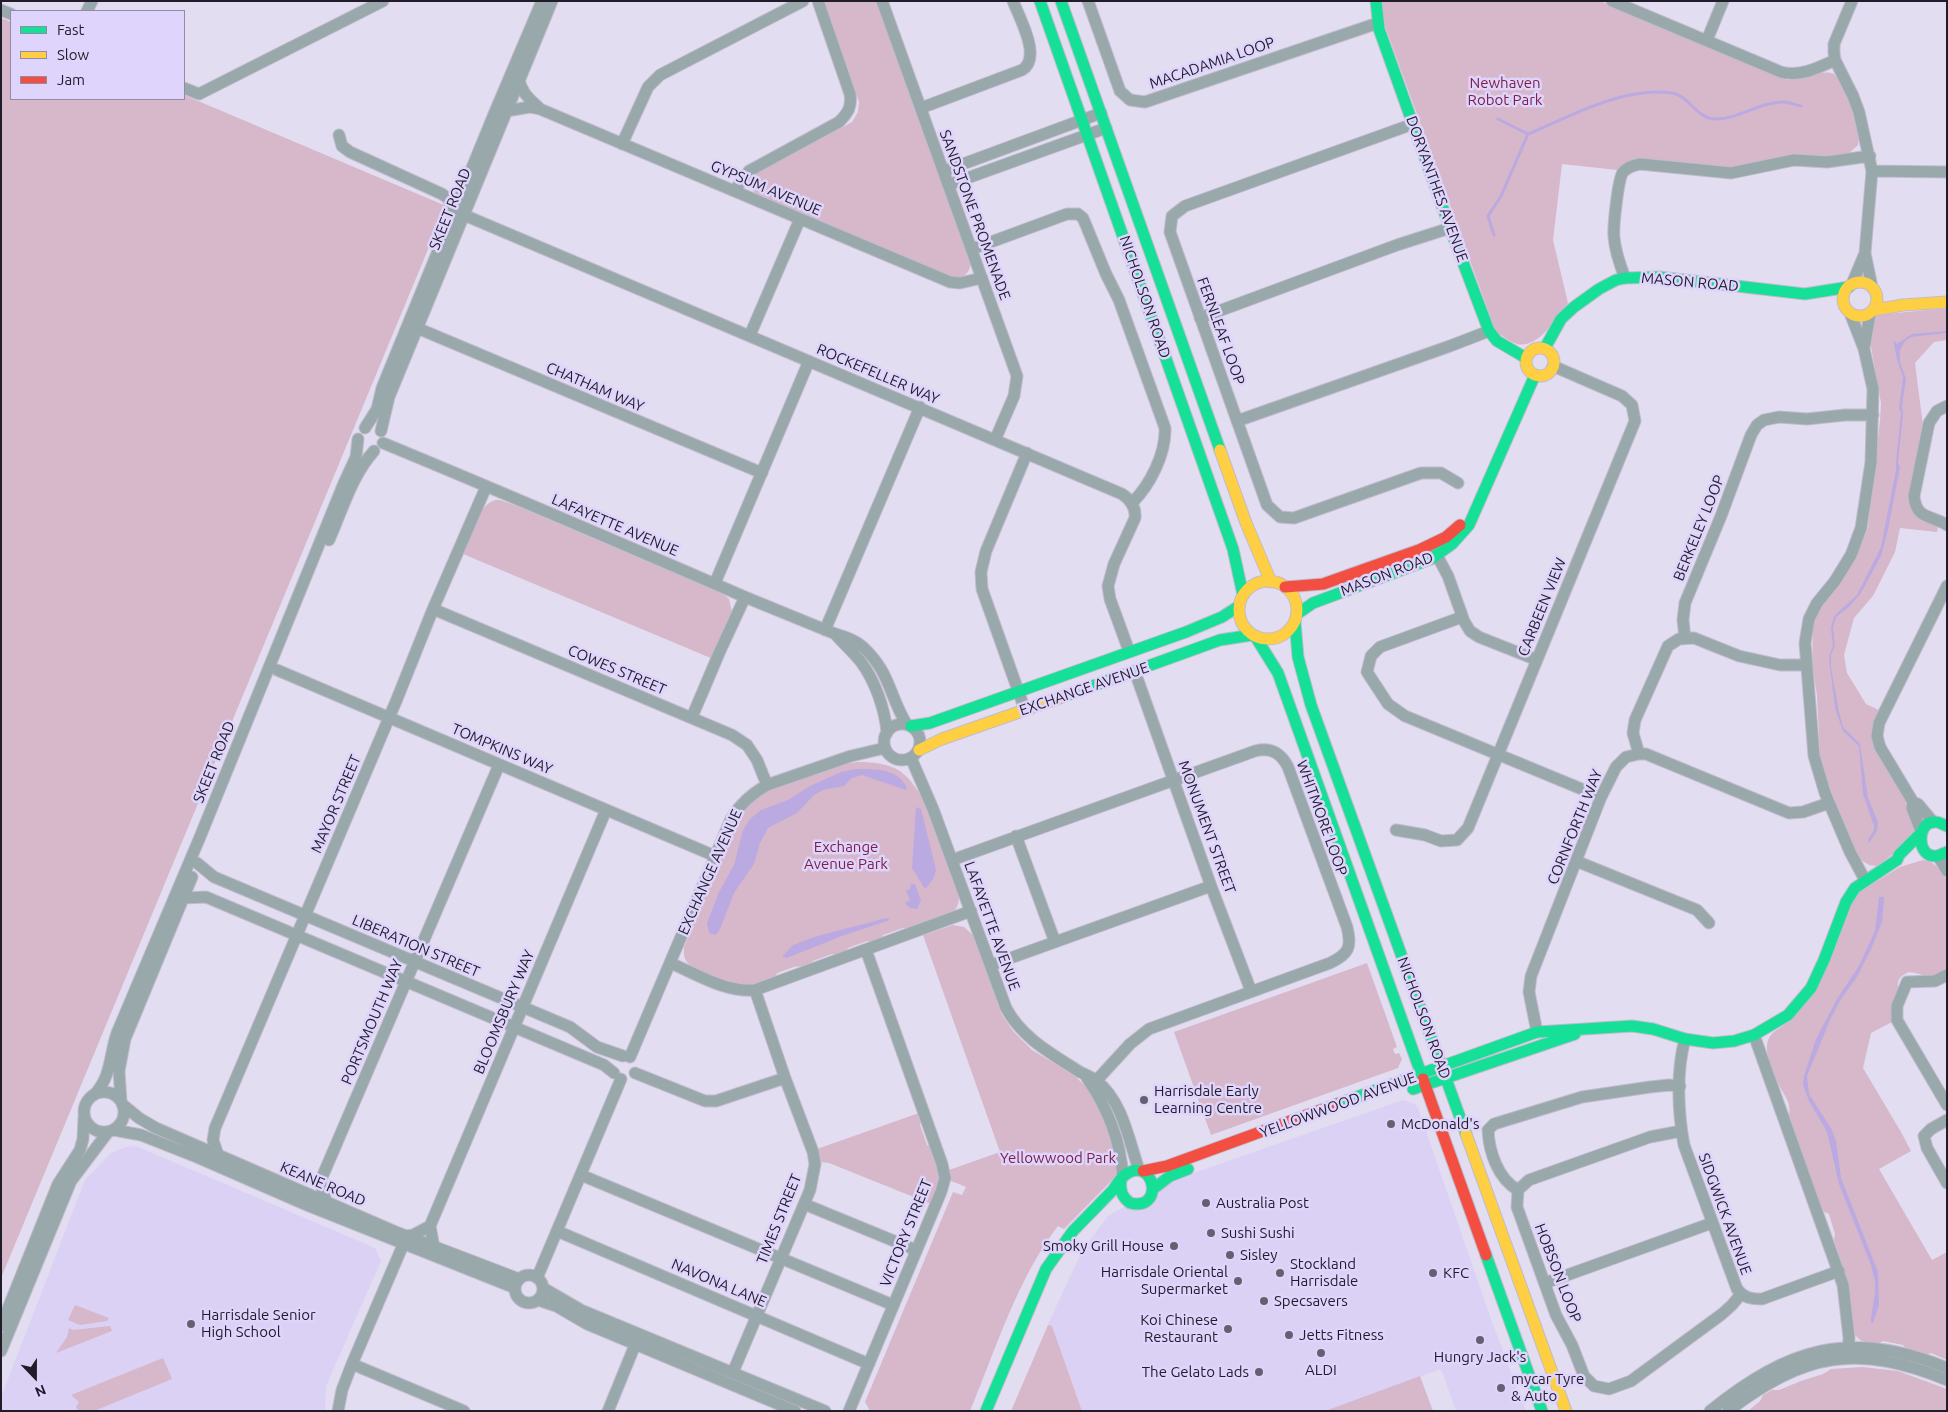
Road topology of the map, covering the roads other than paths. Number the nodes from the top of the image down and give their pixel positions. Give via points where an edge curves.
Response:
1 (383, 1) edge
2 (542, 1) edge
3 (552, 1) edge
4 (803, 1) edge
5 (818, 1) edge
6 (882, 1) edge
7 (1013, 1) edge
8 (1040, 1) edge
9 (1061, 1) edge
10 (1088, 1) edge
11 (1376, 1) edge
12 (1612, 1) edge
13 (1723, 1) edge
14 (1852, 1) edge
15 (1378, 23) junction
16 (1707, 40) junction
17 (1835, 60) junction
18 (519, 79) junction
19 (185, 88) edge
20 (921, 108) junction
21 (540, 109) junction
22 (506, 112) junction
23 (1101, 113) junction
24 (1083, 120) junction
25 (1413, 124) junction
26 (1106, 128) junction
27 (1088, 134) junction
28 (339, 135) dead end
29 (622, 144) junction
30 (1870, 156) junction
31 (944, 171) junction
32 (1872, 171) junction
33 (1947, 172) edge
34 (424, 185) junction
35 (948, 185) junction
36 (464, 186) junction
37 (734, 191) junction
38 (458, 215) junction
39 (800, 219) junction
40 (1450, 228) junction
41 (972, 249) junction
42 (1865, 253) junction
43 (982, 278) junction
44 (1625, 278) junction
45 (1851, 285) junction
46 (1874, 289) junction
47 (1806, 294) junction
48 (1947, 302) edge
49 (1917, 304) junction
50 (1848, 311) junction
51 (1872, 312) junction
52 (1200, 318) junction
53 (417, 328) junction
54 (1489, 331) junction
55 (750, 335) junction
56 (1545, 348) junction
57 (1864, 350) junction
58 (1526, 358) junction
59 (808, 361) junction
60 (1553, 366) junction
61 (1535, 375) junction
62 (1947, 406) edge
63 (920, 407) junction
64 (1873, 415) junction
65 (1237, 421) junction
66 (365, 428) junction
67 (358, 439) junction
68 (995, 440) junction
69 (380, 442) junction
70 (1027, 453) junction
71 (762, 473) junction
72 (1458, 483) dead end
73 (486, 487) junction
74 (1480, 497) junction
75 (1132, 503) junction
76 (1947, 526) edge
77 (1431, 544) junction
78 (1437, 556) junction
79 (1271, 582) junction
80 (715, 583) junction
81 (1947, 586) edge
82 (1285, 587) junction
83 (1243, 595) junction
84 (745, 597) junction
85 (1239, 606) junction
86 (433, 609) junction
87 (1462, 617) junction
88 (1296, 618) junction
89 (830, 632) junction
90 (1253, 636) junction
91 (1685, 638) junction
92 (1129, 651) junction
93 (1537, 660) junction
94 (1807, 665) junction
95 (276, 670) junction
96 (1135, 672) junction
97 (1018, 691) junction
98 (1025, 710) junction
99 (390, 717) junction
100 (692, 717) junction
101 (909, 726) junction
102 (887, 733) junction
103 (885, 748) junction
104 (915, 754) junction
105 (1639, 754) junction
106 (1498, 755) junction
107 (499, 765) junction
108 (1174, 780) junction
109 (767, 785) junction
110 (1601, 797) junction
111 (1913, 802) junction
112 (1829, 803) junction
113 (606, 810) junction
114 (1933, 822) junction
115 (1946, 825) edge
116 (1396, 830) dead end
117 (1920, 833) junction
118 (1016, 836) junction
119 (1937, 853) edge
120 (715, 856) junction
121 (952, 860) junction
122 (1897, 860) junction
123 (1576, 861) junction
124 (197, 862) junction
125 (1947, 871) edge
126 (1865, 880) junction
127 (1211, 886) junction
128 (183, 898) junction
129 (971, 911) junction
130 (305, 915) junction
131 (1709, 923) dead end
132 (296, 936) junction
133 (1055, 942) junction
134 (866, 950) junction
135 (414, 961) junction
136 (670, 963) junction
137 (991, 964) junction
138 (1947, 975) edge
139 (406, 981) junction
140 (755, 990) junction
141 (1252, 991) junction
142 (522, 1006) junction
143 (514, 1027) junction
144 (1591, 1029) junction
145 (1537, 1032) junction
146 (1754, 1035) junction
147 (1685, 1039) junction
148 (627, 1057) junction
149 (1441, 1067) junction
150 (635, 1073) junction
151 (1085, 1074) junction
152 (618, 1076) junction
153 (785, 1078) junction
154 (1445, 1078) junction
155 (1424, 1080) junction
156 (1096, 1081) junction
157 (1680, 1086) junction
158 (94, 1095) junction
159 (122, 1102) junction
160 (1947, 1105) edge
161 (84, 1117) junction
162 (1947, 1120) edge
163 (111, 1131) junction
164 (1681, 1131) junction
165 (213, 1132) junction
166 (188, 1142) junction
167 (218, 1156) junction
168 (1141, 1171) junction
169 (581, 1175) junction
170 (1122, 1178) junction
171 (320, 1182) junction
172 (1947, 1183) edge
173 (1153, 1189) junction
174 (1518, 1190) junction
175 (301, 1191) junction
176 (326, 1201) junction
177 (1128, 1202) junction
178 (804, 1204) junction
179 (1712, 1222) junction
180 (430, 1226) junction
181 (557, 1232) junction
182 (405, 1240) junction
183 (434, 1247) junction
184 (916, 1250) junction
185 (780, 1259) junction
186 (1839, 1271) junction
187 (540, 1283) junction
188 (1545, 1283) junction
189 (517, 1284) junction
190 (1741, 1294) junction
191 (538, 1300) junction
192 (893, 1305) junction
193 (756, 1315) junction
194 (1, 1326) edge
195 (635, 1344) junction
196 (1, 1351) edge
197 (1848, 1352) junction
198 (352, 1364) junction
199 (869, 1364) junction
200 (1947, 1368) edge
201 (733, 1372) junction
202 (1947, 1380) edge
203 (338, 1411) edge
204 (464, 1411) edge
205 (608, 1411) edge
206 (795, 1411) edge
207 (825, 1411) edge
208 (849, 1411) edge
209 (986, 1411) edge
210 (996, 1411) edge
211 (1542, 1411) edge
212 (1566, 1411) edge
213 (1710, 1411) edge
214 (1728, 1411) edge

1 - 19 street via 199,94
2 - 36 street, SKEET ROAD
3 - 18 street, SKEET ROAD
4 - 29 street via 660,75 648,87
5 - 37 street via 852,104 839,122 749,171
6 - 20 street, SANDSTONE PROMENADE
7 - 20 street via 1031,50 1028,66
8 - 24 street, NICHOLSON ROAD
9 - 23 street, NICHOLSON ROAD
10 - 15 street, MACADAMIA LOOP via 1120,91 1130,100 1145,102
11 - 15 street, DORYANTHES AVENUE
12 - 16 street
13 - 16 street
14 - 17 street via 1834,44
15 - 25 street, DORYANTHES AVENUE
16 - 17 street via 1790,74
17 - 30 street via 1856,104
18 - 21 street, GYPSUM AVENUE via 526,95
18 - 22 street, SKEET ROAD
20 - 31 street, SANDSTONE PROMENADE
21 - 22 street, GYPSUM AVENUE via 530,107
21 - 29 street, GYPSUM AVENUE
22 - 38 street, SKEET ROAD
23 - 24 street
23 - 26 street, NICHOLSON ROAD
24 - 27 street, NICHOLSON ROAD
24 - 31 street
25 - 40 street, DORYANTHES AVENUE
25 - 52 street, FERNLEAF LOOP via 1185,206 1172,216 1170,233
26 - 27 street
26 - 79 street, NICHOLSON ROAD via 1246,523
27 - 35 street
27 - 83 street, NICHOLSON ROAD via 1233,548
28 - 34 street via 342,146 350,152
29 - 37 street, GYPSUM AVENUE
30 - 32 street
30 - 44 street via 1840,162 1794,160 1730,173 1640,164 1632,166 1624,171 1620,180 1613,235
31 - 35 street, SANDSTONE PROMENADE
32 - 33 street
32 - 42 street
34 - 36 street via 442,190
34 - 38 street via 449,199
35 - 41 street, SANDSTONE PROMENADE
36 - 38 street, SKEET ROAD
37 - 39 street, GYPSUM AVENUE
38 - 53 street, SKEET ROAD
38 - 55 street, ROCKEFELLER WAY
38 - 66 street, SKEET ROAD via 385,382 377,409
39 - 43 street, GYPSUM AVENUE via 950,282 960,284
39 - 55 street
40 - 52 street
40 - 54 street, DORYANTHES AVENUE
41 - 43 street, SANDSTONE PROMENADE
41 - 75 street via 1067,214 1078,214 1084,218 1119,300 1164,428 1164,445 1148,485
42 - 45 street
42 - 46 street
43 - 68 street, SANDSTONE PROMENADE via 1017,376 1014,396
44 - 47 street, MASON ROAD via 1659,277
44 - 56 street, MASON ROAD via 1599,289 1574,306 1561,319
45 - 46 street via 1863,282
45 - 47 street, MASON ROAD
45 - 50 street via 1843,298
46 - 49 street
46 - 51 street via 1878,301
47 - 50 street, MASON ROAD
48 - 49 street
49 - 51 street
50 - 51 street via 1860,316
50 - 57 street
51 - 57 street
52 - 65 street, FERNLEAF LOOP
53 - 69 street, SKEET ROAD via 389,397
53 - 71 street, CHATHAM WAY
54 - 58 street, DORYANTHES AVENUE via 1497,341
54 - 65 street
55 - 59 street, ROCKEFELLER WAY
56 - 58 street via 1533,349
56 - 60 street via 1552,355
57 - 64 street via 1873,389
58 - 61 street via 1528,370
59 - 63 street, ROCKEFELLER WAY
59 - 71 street
60 - 61 street via 1546,374
60 - 93 street, CARBEEN VIEW via 1622,396 1632,405 1635,420
61 - 74 street, MASON ROAD
62 - 76 street via 1937,411 1929,423 1914,496 1915,505 1921,513
63 - 68 street, ROCKEFELLER WAY
63 - 89 street
64 - 91 street, BERKELEY LOOP via 1779,418 1764,420 1757,425 1684,603
64 - 94 street via 1871,462 1861,528 1851,554 1809,619 1805,643
65 - 72 street, FERNLEAF LOOP via 1267,505 1280,517 1294,518 1421,473 1441,473
66 - 67 street
66 - 69 street via 374,426
67 - 69 street via 365,450
67 - 158 street, SKEET ROAD via 352,468 118,1033 106,1079
68 - 70 street, ROCKEFELLER WAY
69 - 73 street, LAFAYETTE AVENUE
69 - 95 street, SKEET ROAD via 354,482
70 - 75 street, ROCKEFELLER WAY via 1119,492
70 - 97 street via 986,551 980,580
71 - 80 street
73 - 80 street, LAFAYETTE AVENUE
73 - 86 street, MAYOR STREET
74 - 77 street, MASON ROAD via 1462,522 1446,537
74 - 78 street, MASON ROAD via 1462,537
75 - 92 street via 1133,523 1114,564 1108,586
77 - 78 street
77 - 82 street, MASON ROAD via 1323,584
78 - 87 street via 1448,576
78 - 88 street, MASON ROAD via 1316,602
79 - 82 street
79 - 83 street via 1255,584
80 - 84 street, LAFAYETTE AVENUE
81 - 111 street via 1879,723 1877,736 1880,747
82 - 88 street, NICHOLSON ROAD via 1294,599
83 - 85 street
84 - 89 street, LAFAYETTE AVENUE
84 - 100 street
85 - 90 street, NICHOLSON ROAD via 1242,626
85 - 92 street, EXCHANGE AVENUE via 1205,625
86 - 99 street, MAYOR STREET
86 - 100 street, COWES STREET
87 - 93 street via 1470,631 1479,637
87 - 106 street via 1380,647 1371,656 1367,672 1396,711
88 - 90 street via 1288,632 1280,637 1263,639
88 - 149 street, NICHOLSON ROAD via 1298,657 1312,705
89 - 101 street, LAFAYETTE AVENUE via 852,639 878,663
89 - 102 street, LAFAYETTE AVENUE via 859,660 870,676
90 - 96 street, EXCHANGE AVENUE via 1220,640
90 - 155 street, NICHOLSON ROAD via 1278,673
91 - 94 street via 1694,638 1739,656 1780,665
91 - 105 street via 1668,646 1635,720 1633,733
92 - 97 street, EXCHANGE AVENUE
93 - 106 street, CARBEEN VIEW
94 - 112 street via 1814,756
95 - 99 street, TOMPKINS WAY
95 - 124 street, SKEET ROAD
96 - 98 street, EXCHANGE AVENUE
96 - 108 street, MONUMENT STREET
97 - 98 street
97 - 101 street, EXCHANGE AVENUE via 930,723
98 - 104 street, EXCHANGE AVENUE via 942,739
99 - 107 street, TOMPKINS WAY
99 - 130 street, MAYOR STREET
100 - 109 street, COWES STREET via 747,745
101 - 102 street via 897,725
101 - 104 street via 919,736
102 - 103 street
103 - 104 street via 894,758 904,760
103 - 109 street, EXCHANGE AVENUE via 851,756
104 - 121 street, LAFAYETTE AVENUE
105 - 110 street, CORNFORTH WAY via 1626,757 1616,767
105 - 112 street via 1646,754 1789,813
106 - 110 street
106 - 116 street, CARBEEN VIEW via 1468,828 1457,840 1441,841
107 - 113 street, TOMPKINS WAY
107 - 135 street, PORTSMOUTH WAY
108 - 118 street, WHITMORE LOOP
108 - 127 street, MONUMENT STREET
108 - 141 street, WHITMORE LOOP via 1255,751 1269,750 1280,754 1347,927 1350,940 1341,957
109 - 120 street, EXCHANGE AVENUE via 736,810
110 - 123 street, CORNFORTH WAY
111 - 114 street
111 - 117 street
112 - 126 street
113 - 120 street, TOMPKINS WAY
113 - 142 street, BLOOMSBURY WAY
114 - 115 street
114 - 117 street, YELLOWWOOD AVENUE
117 - 119 street via 1920,845
117 - 122 street, YELLOWWOOD AVENUE
118 - 121 street, WHITMORE LOOP
118 - 133 street
119 - 122 street, YELLOWWOOD AVENUE
119 - 125 street
120 - 136 street, EXCHANGE AVENUE
121 - 129 street, LAFAYETTE AVENUE
122 - 126 street, YELLOWWOOD AVENUE
123 - 131 street via 1697,910
123 - 145 street, CORNFORTH WAY via 1531,976 1529,992
124 - 128 street, SKEET ROAD
124 - 130 street, LIBERATION STREET via 214,877
126 - 146 street, YELLOWWOOD AVENUE via 1849,895 1811,988 1788,1015
127 - 133 street
127 - 141 street, MONUMENT STREET
128 - 132 street via 204,896
128 - 159 street, SKEET ROAD via 125,1039 119,1071
129 - 134 street
129 - 137 street, LAFAYETTE AVENUE
130 - 132 street, MAYOR STREET
130 - 135 street, LIBERATION STREET
132 - 139 street
132 - 165 street, MAYOR STREET
133 - 137 street
134 - 140 street
134 - 184 street, VICTORY STREET via 944,1174 941,1192
135 - 139 street, PORTSMOUTH WAY
135 - 142 street, LIBERATION STREET
136 - 140 street via 722,986
136 - 148 street, EXCHANGE AVENUE
137 - 151 street, LAFAYETTE AVENUE via 1014,1022 1042,1048
138 - 160 street via 1935,981 1907,982 1896,1012 1897,1020
139 - 143 street
139 - 171 street, PORTSMOUTH WAY
140 - 153 street, TIMES STREET
141 - 156 street, WHITMORE LOOP via 1149,1029 1130,1044
142 - 143 street, BLOOMSBURY WAY
142 - 148 street, LIBERATION STREET via 570,1027 597,1047
143 - 152 street via 604,1065
143 - 180 street, BLOOMSBURY WAY
144 - 145 street, YELLOWWOOD AVENUE
144 - 147 street, YELLOWWOOD AVENUE via 1632,1026
144 - 154 street, YELLOWWOOD AVENUE
145 - 149 street, YELLOWWOOD AVENUE
146 - 147 street, YELLOWWOOD AVENUE via 1714,1043
146 - 186 street
147 - 157 street, SIDGWICK AVENUE
148 - 150 street via 636,1064
148 - 152 street via 618,1058 614,1063
149 - 154 street, NICHOLSON ROAD
149 - 155 street, YELLOWWOOD AVENUE
150 - 152 street via 628,1079
150 - 153 street via 705,1101 727,1099
151 - 156 street, LAFAYETTE AVENUE
151 - 170 street, LAFAYETTE AVENUE via 1112,1124 1120,1147
152 - 169 street
153 - 178 street, TIMES STREET via 814,1158 814,1176
154 - 155 street, YELLOWWOOD AVENUE
154 - 212 street, NICHOLSON ROAD
155 - 168 street, YELLOWWOOD AVENUE via 1167,1166
155 - 173 street, YELLOWWOOD AVENUE via 1176,1173
155 - 211 street, NICHOLSON ROAD
156 - 168 street, LAFAYETTE AVENUE via 1115,1104
157 - 164 street, SIDGWICK AVENUE
157 - 174 street via 1582,1097 1494,1124 1488,1130 1488,1139 1501,1176
158 - 159 street via 111,1093
158 - 161 street via 86,1102
159 - 163 street via 124,1115 119,1126
159 - 166 street, KEANE ROAD via 139,1118
161 - 163 street via 93,1130
161 - 194 street via 78,1156 58,1184
162 - 172 street via 1924,1136 1927,1148
163 - 182 street, KEANE ROAD via 141,1135 309,1206
163 - 196 street via 71,1181
164 - 174 street via 1650,1137 1547,1173 1528,1180
164 - 179 street, SIDGWICK AVENUE
165 - 166 street
165 - 167 street
166 - 167 street, KEANE ROAD
167 - 175 street, KEANE ROAD
168 - 170 street, YELLOWWOOD AVENUE via 1130,1171
168 - 173 street via 1151,1178
169 - 181 street
169 - 185 street
170 - 177 street via 1119,1190
170 - 209 street, YELLOWWOOD AVENUE via 1068,1236 1046,1269
171 - 175 street
171 - 176 street
173 - 177 street, YELLOWWOOD AVENUE via 1144,1202
174 - 188 street, HOBSON LOOP via 1517,1207
175 - 176 street, KEANE ROAD
176 - 182 street, KEANE ROAD
177 - 210 street, YELLOWWOOD AVENUE via 1113,1207 1077,1241 1055,1273
178 - 184 street
178 - 185 street, TIMES STREET
179 - 188 street
179 - 190 street, SIDGWICK AVENUE via 1734,1284
180 - 182 street
180 - 183 street
181 - 187 street
181 - 193 street, NAVONA LANE
182 - 183 street, KEANE ROAD
182 - 189 street, KEANE ROAD
182 - 198 street
183 - 189 street, KEANE ROAD
184 - 192 street, VICTORY STREET
185 - 192 street
185 - 193 street, TIMES STREET
186 - 190 street, SIDGWICK AVENUE via 1762,1299
186 - 197 street via 1845,1294
187 - 189 street, KEANE ROAD via 528,1275
187 - 191 street via 542,1294
187 - 201 street via 581,1310
188 - 190 street, HOBSON LOOP via 1584,1376 1594,1386 1609,1389 1649,1368 1732,1306
189 - 191 street, KEANE ROAD via 517,1297 529,1303
191 - 195 street, KEANE ROAD
192 - 199 street, VICTORY STREET
193 - 199 street, NAVONA LANE
193 - 201 street, TIMES STREET
195 - 205 street
195 - 206 street, KEANE ROAD
197 - 200 street via 1889,1350
197 - 202 street via 1906,1364
197 - 213 street via 1826,1350 1784,1362 1751,1380
197 - 214 street via 1789,1372
198 - 203 street
198 - 204 street
199 - 208 street, VICTORY STREET
201 - 207 street

